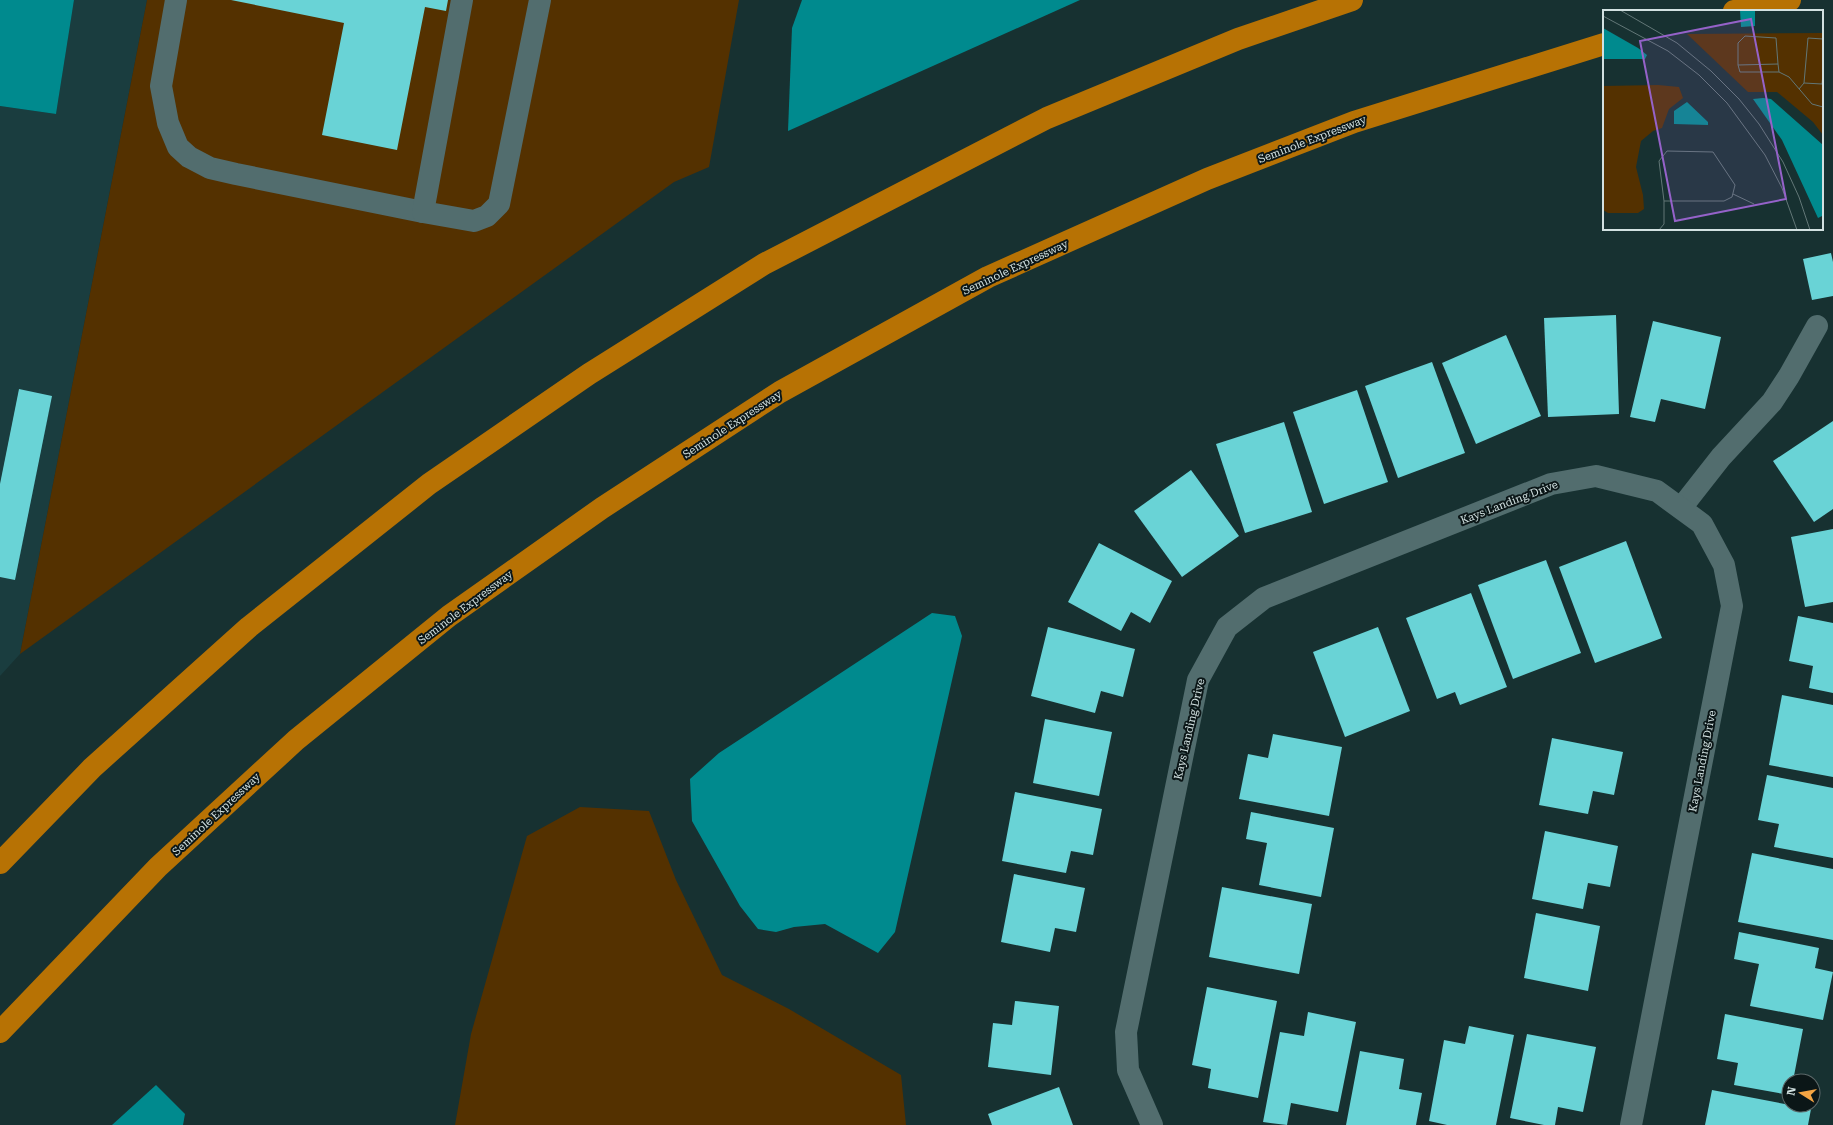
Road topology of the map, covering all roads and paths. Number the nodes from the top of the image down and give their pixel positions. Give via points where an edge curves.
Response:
1 (176, 0) edge
2 (462, 0) edge
3 (540, 0) edge
4 (1352, 0) edge
5 (1790, 0) edge
6 (1739, 10) edge
7 (1603, 44) edge
8 (423, 212) junction
9 (1817, 326) dead end
10 (1681, 508) junction
11 (0, 863) edge
12 (0, 1032) edge
13 (1152, 1125) edge
14 (1632, 1125) edge

1 - 8 street via 160,86 168,123 178,147 189,157 210,168
2 - 8 street
3 - 8 street via 499,204 487,216 474,221
4 - 11 highway via 1238,39 1047,118 764,264 589,374 430,484 249,627 92,768
5 - 6 highway
7 - 12 highway, Seminole Expressway via 1354,122 1207,179 988,277 780,392 602,508 450,616 296,740 158,867
9 - 10 street via 1772,402 1721,457
10 - 13 street, Kays Landing Drive via 1657,491 1596,476 1552,484 1264,598 1227,627 1198,680 1126,1032 1128,1070
10 - 14 street, Kays Landing Drive via 1702,524 1724,565 1732,606

